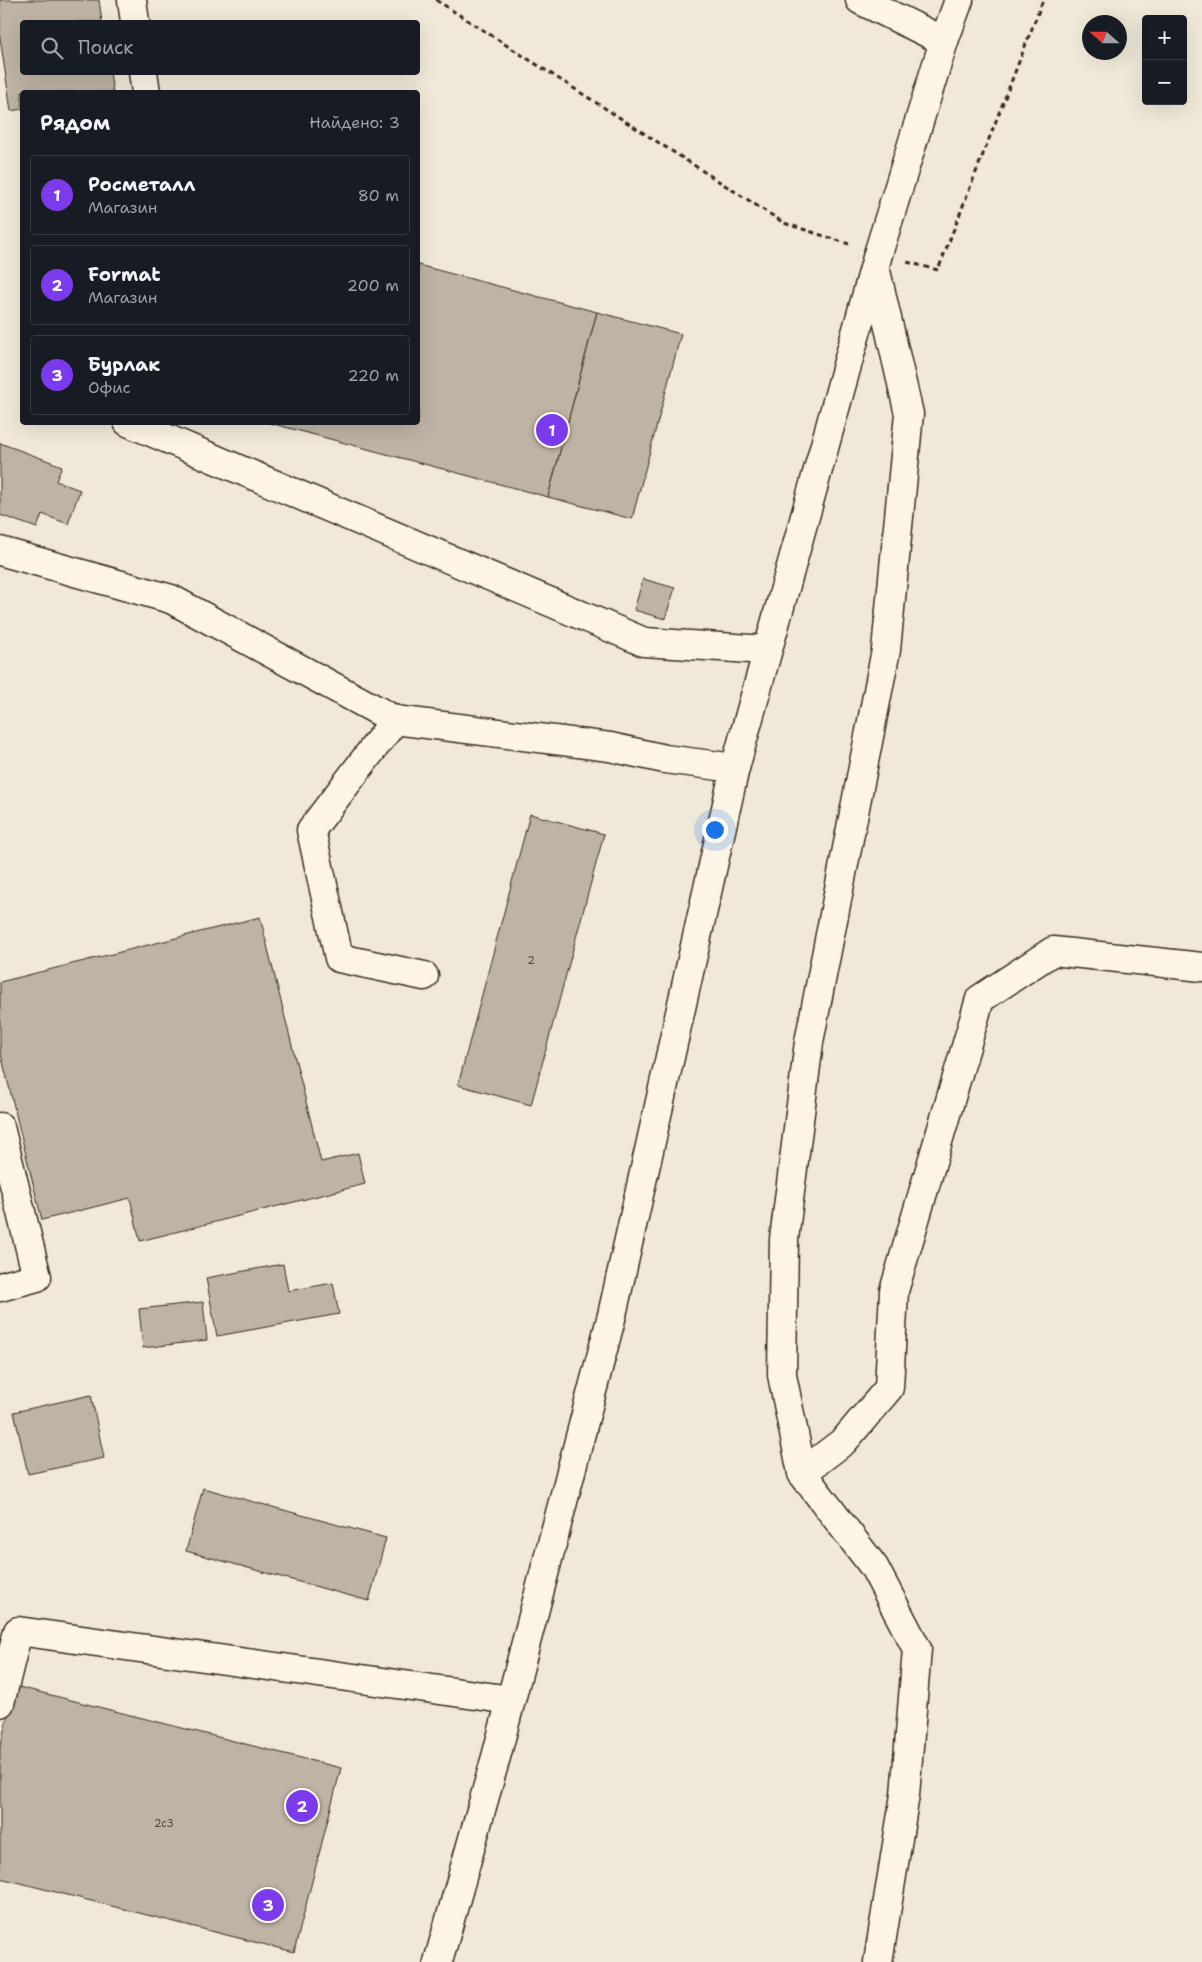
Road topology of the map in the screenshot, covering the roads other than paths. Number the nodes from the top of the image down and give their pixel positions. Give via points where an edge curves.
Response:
1 (132, 0) edge
2 (860, 0) edge
3 (959, 0) edge
4 (135, 20) edge
5 (944, 41) junction
6 (143, 75) edge
7 (146, 90) edge
8 (876, 267) junction
9 (135, 425) edge
10 (0, 551) edge
11 (766, 650) junction
12 (395, 720) junction
13 (735, 768) junction
14 (1202, 967) edge
15 (424, 976) dead end
16 (0, 1126) edge
17 (0, 1287) edge
18 (802, 1473) junction
19 (511, 1700) junction
20 (0, 1703) edge
21 (438, 1962) edge
22 (878, 1962) edge

1 - 4 street
2 - 5 street
3 - 5 street
5 - 8 street
6 - 7 street
8 - 11 street
8 - 18 street via 908,414 886,650 810,1042 784,1239 782,1374
9 - 11 street via 644,642
10 - 12 street via 171,599
11 - 13 street
12 - 13 street via 610,747 665,759
12 - 15 street via 311,830 338,958
13 - 19 street via 612,1315
14 - 18 street via 1053,951 980,999 894,1291 889,1388 844,1441
16 - 17 street via 37,1277
18 - 22 street via 874,1567 917,1649 905,1795
19 - 20 street via 18,1631
19 - 21 street

